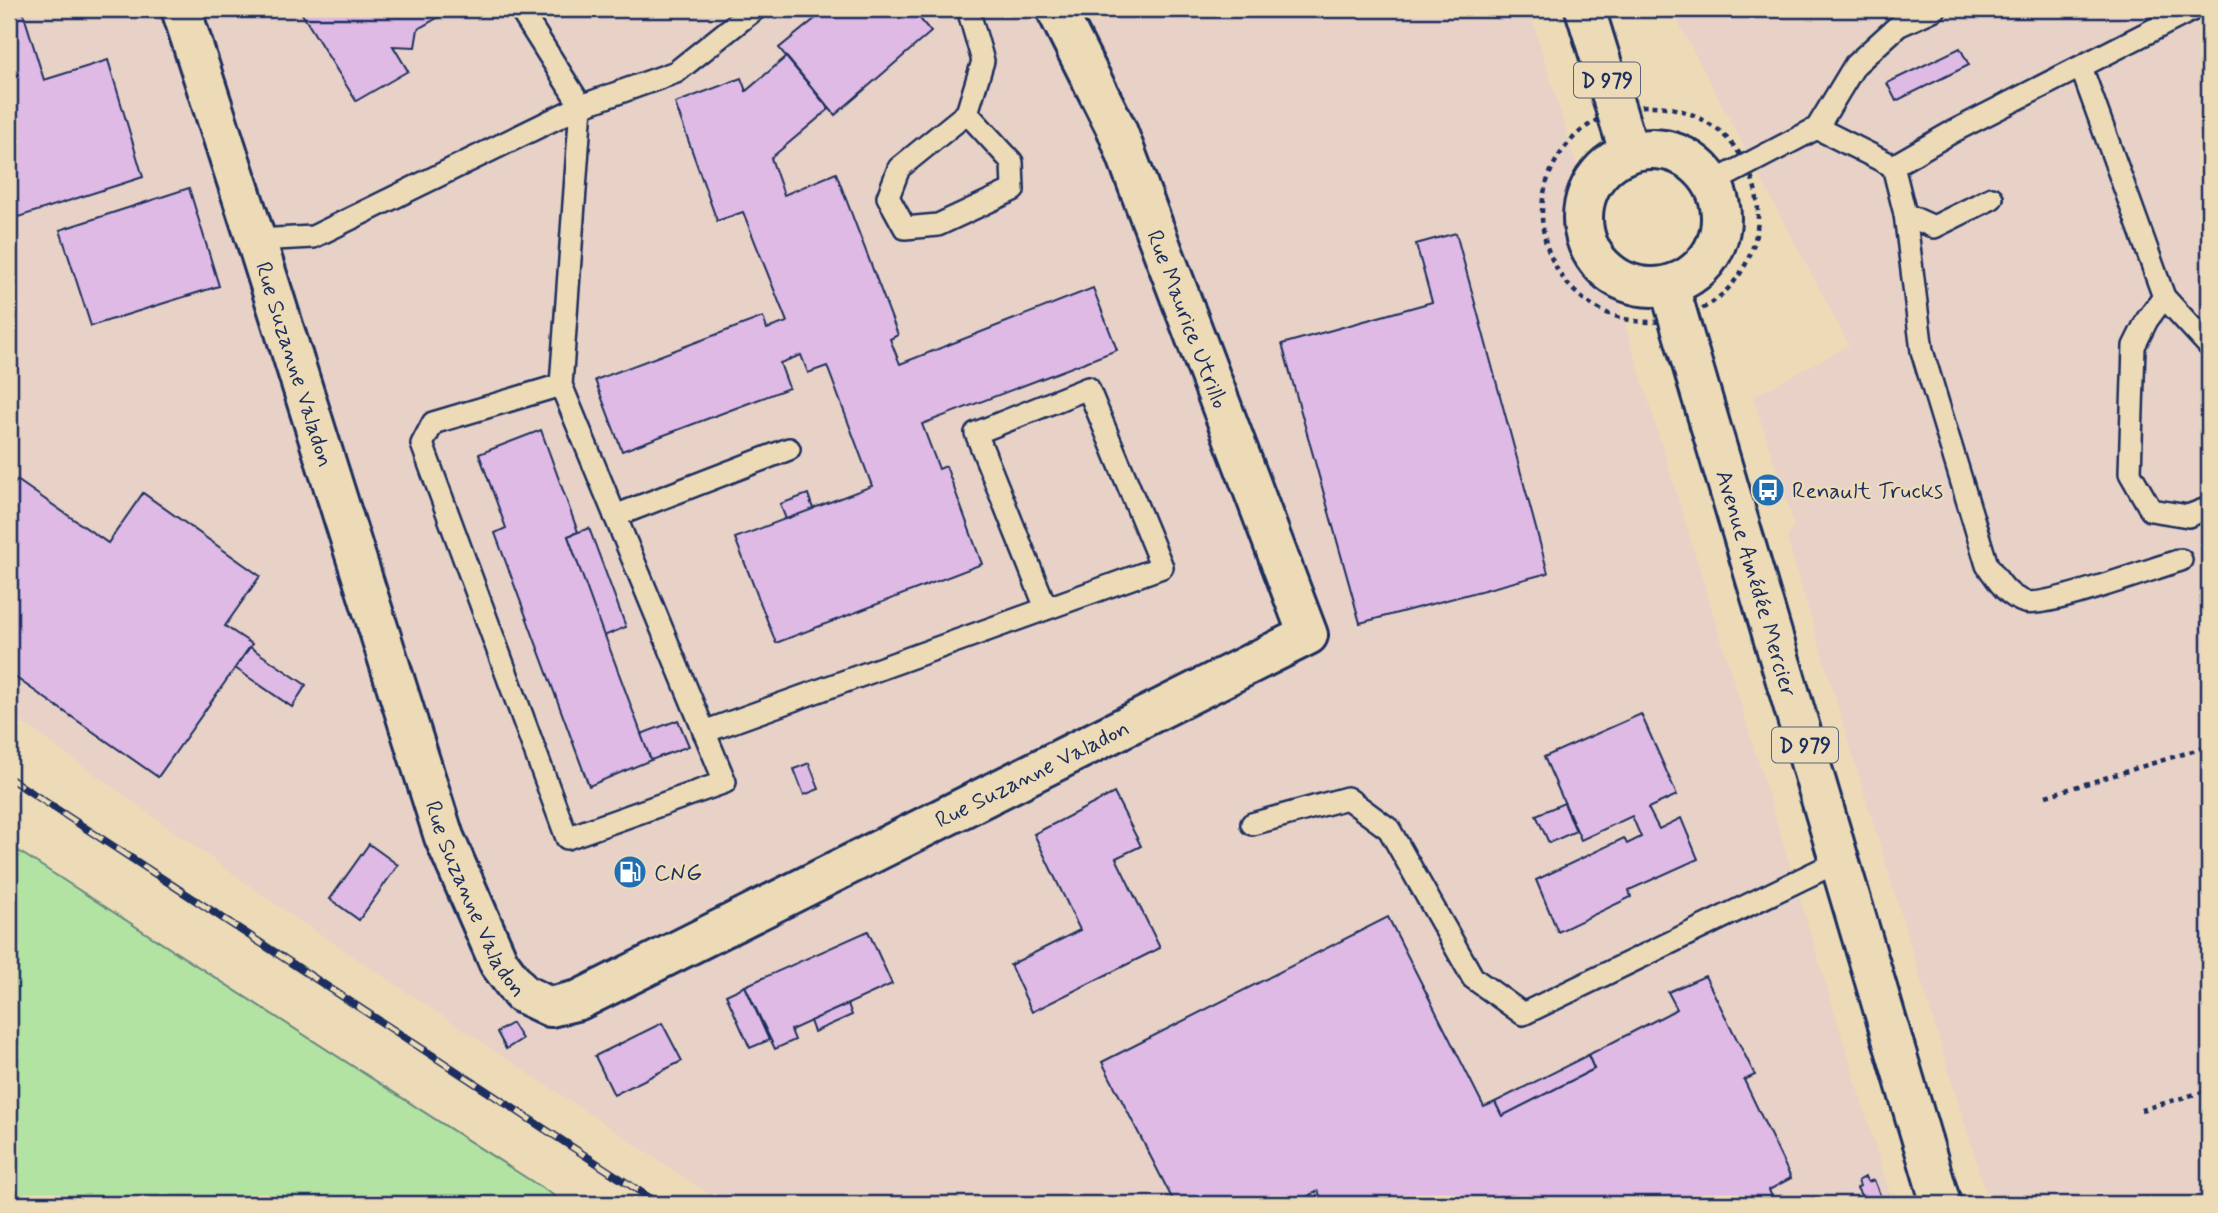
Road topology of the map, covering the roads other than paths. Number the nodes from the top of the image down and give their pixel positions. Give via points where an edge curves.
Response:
1 (181, 9) edge
2 (520, 9) edge
3 (755, 9) edge
4 (968, 9) edge
5 (1056, 9) edge
6 (1585, 9) edge
7 (1934, 9) edge
8 (2194, 9) edge
9 (2081, 67) junction
10 (581, 106) junction
11 (967, 113) junction
12 (1817, 128) junction
13 (1629, 152) junction
14 (1893, 166) junction
15 (1712, 183) junction
16 (1992, 198) dead end
17 (1905, 214) junction
18 (256, 240) junction
19 (2164, 297) junction
20 (1674, 302) junction
21 (2209, 346) edge
22 (561, 385) junction
23 (789, 449) dead end
24 (2209, 508) edge
25 (615, 516) junction
26 (2181, 560) dead end
27 (1046, 608) junction
28 (1308, 635) joint
29 (705, 732) junction
30 (1252, 824) dead end
31 (1839, 861) junction
32 (1941, 1204) edge

1 - 18 street, Rue Suzanne Valadon
2 - 10 lane
3 - 10 lane via 676,72
4 - 11 lane via 983,61
5 - 28 street, Rue Maurice Utrillo via 1117,130
6 - 13 street, D 979
7 - 12 lane via 1898,26 1854,65
8 - 9 lane
9 - 14 lane
9 - 19 lane
10 - 18 lane via 313,237
10 - 22 lane
11 - 11 lane via 899,168 888,197 905,229 938,225 1013,190 1012,162
12 - 14 lane
12 - 15 lane
13 - 15 street via 1667,150 1700,168
13 - 20 street via 1608,163 1593,180 1584,202 1583,226 1589,248 1603,268 1622,281
14 - 17 lane
15 - 20 street via 1719,200 1719,236 1712,253 1686,279
16 - 17 lane via 1934,227
17 - 26 lane via 1922,351 1987,565 2007,592 2026,602 2050,601
18 - 28 street, Rue Suzanne Valadon via 443,837 499,962 521,993 550,1007 579,1000
19 - 21 lane
19 - 24 lane via 2134,346 2130,472 2151,510 2188,516
20 - 31 street, Avenue Amédée Mercier / D 979
22 - 25 lane
22 - 29 lane via 433,423 422,444 567,838 725,782
23 - 25 lane
25 - 29 lane
27 - 27 lane via 1162,567 1088,388 976,433
27 - 29 lane
30 - 31 lane via 1347,798 1389,829 1473,978 1523,1014
31 - 32 street, Avenue Amédée Mercier / D 979

